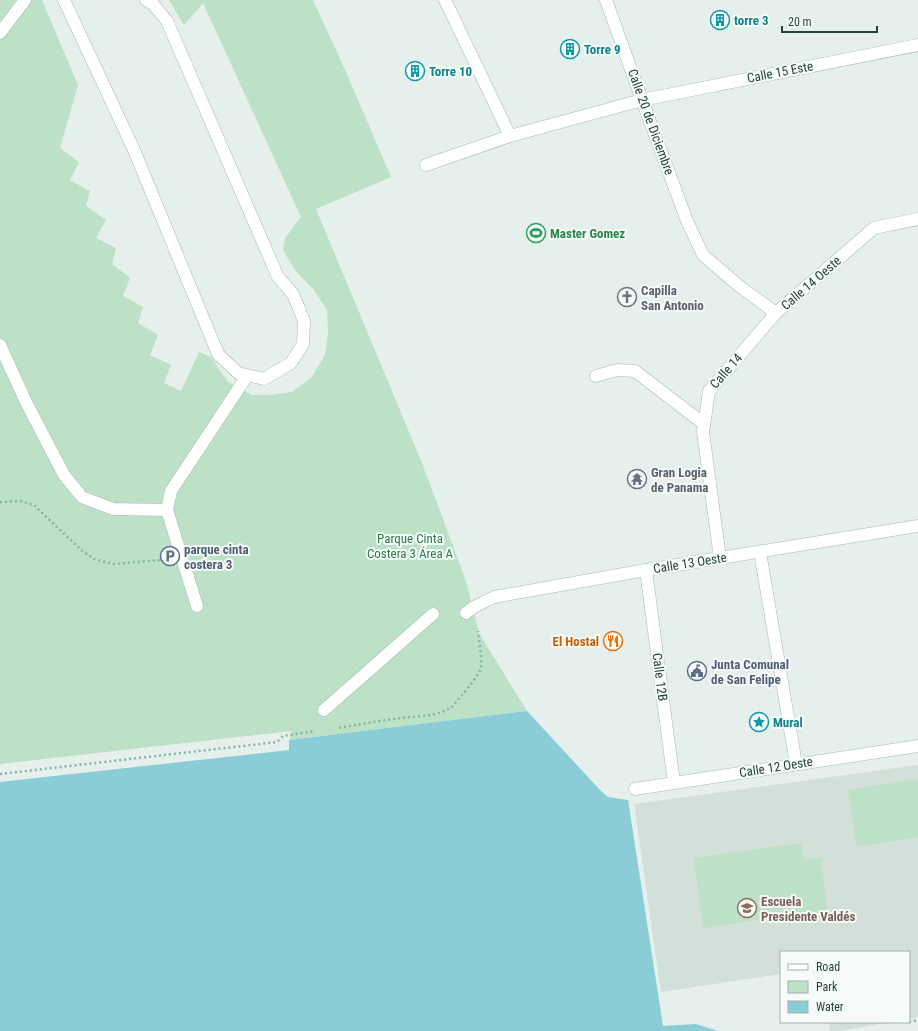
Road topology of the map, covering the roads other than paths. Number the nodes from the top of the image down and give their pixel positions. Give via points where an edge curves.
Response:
1 (25, 0) edge
2 (64, 0) edge
3 (146, 0) edge
4 (445, 0) edge
5 (606, 0) edge
6 (0, 33) edge
7 (918, 45) edge
8 (642, 100) junction
9 (510, 136) junction
10 (426, 165) dead end
11 (918, 219) edge
12 (688, 221) joint
13 (776, 313) junction
14 (0, 345) edge
15 (247, 376) junction
16 (596, 376) dead end
17 (704, 424) junction
18 (167, 510) junction
19 (918, 526) edge
20 (760, 552) junction
21 (720, 558) junction
22 (646, 570) junction
23 (196, 606) dead end
24 (470, 610) road end
25 (433, 614) dead end
26 (324, 710) dead end
27 (918, 746) edge
28 (796, 764) junction
29 (674, 784) junction
30 (635, 789) dead end

1 - 6 street
2 - 15 street via 134,150 218,354 238,374
3 - 15 street via 153,4 167,21 278,277 292,294 304,321 303,344 291,363 264,379
4 - 9 street
5 - 8 street, Calle 20 de Diciembre
7 - 8 street, Calle 15 Este
8 - 9 street, Calle 15 Este
8 - 12 street, Calle 20 de Diciembre
9 - 10 street, Calle 15 Este
11 - 13 street, Calle 14 Oeste via 874,228
12 - 13 street, Calle 14 Oeste via 703,255
13 - 17 street, Calle 14 via 708,391
14 - 18 street via 64,475 82,497 113,509
15 - 18 street via 171,491
16 - 17 street via 617,370 635,371
17 - 21 street, Calle 14
18 - 23 street
19 - 20 street, Calle 13 Oeste
20 - 21 street, Calle 13 Oeste
20 - 28 street
21 - 22 street, Calle 13 Oeste
22 - 24 street, Calle 13 Oeste via 494,598
22 - 29 street, Calle 12B
25 - 26 street
27 - 28 street, Calle 12 Oeste
28 - 29 street, Calle 12 Oeste
29 - 30 street, Calle 12 Oeste

